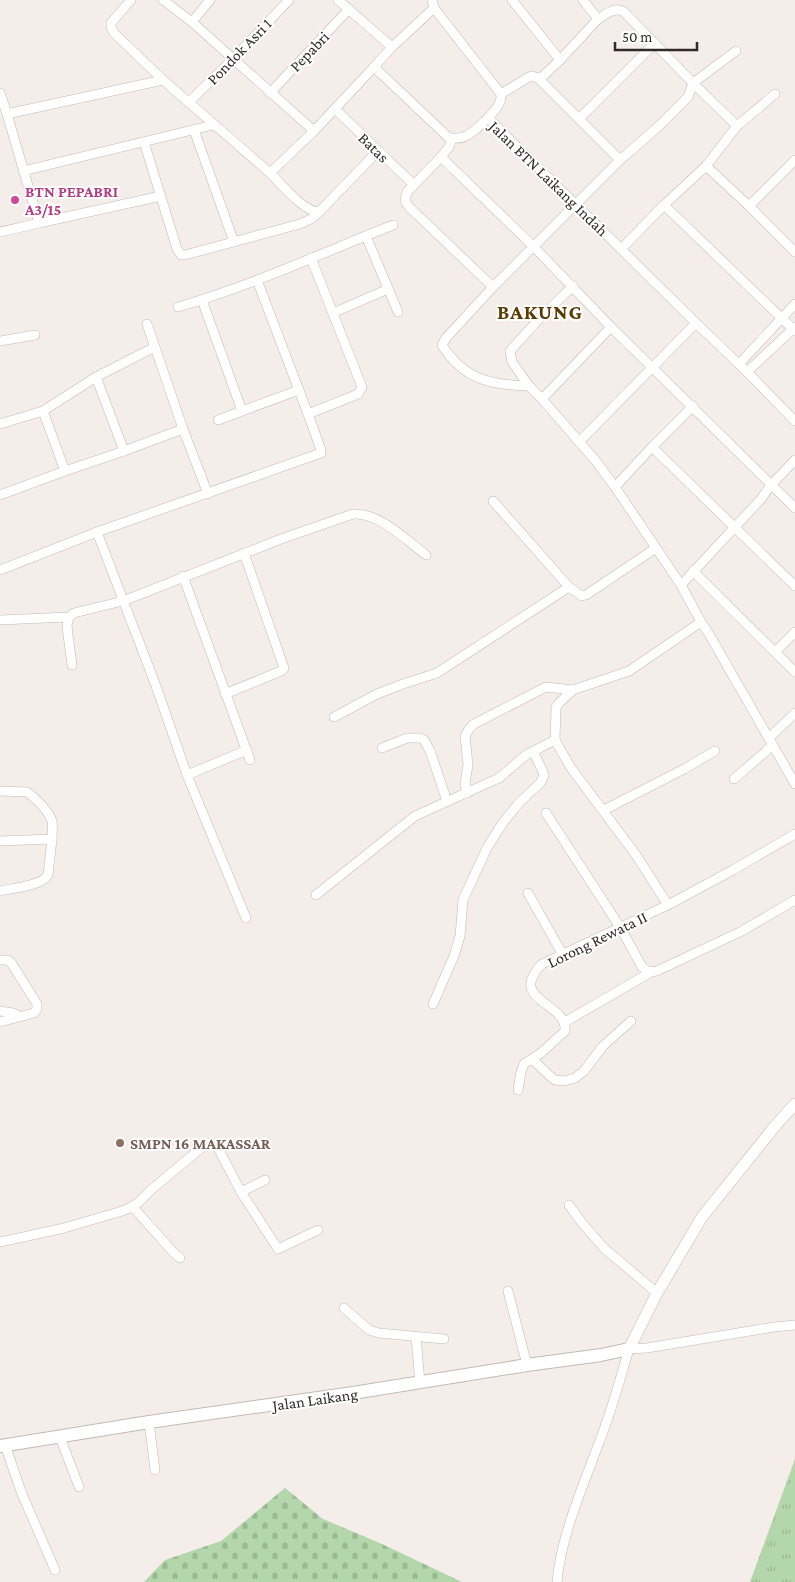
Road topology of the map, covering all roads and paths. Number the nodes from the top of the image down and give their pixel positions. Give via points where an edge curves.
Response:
1 (131, 0) edge
2 (163, 0) edge
3 (210, 0) edge
4 (289, 0) edge
5 (338, 0) edge
6 (512, 0) edge
7 (583, 0) edge
8 (433, 4) edge
9 (349, 10) junction
10 (598, 19) junction
11 (192, 22) junction
12 (655, 43) junction
13 (392, 47) junction
14 (736, 50) dead end
15 (233, 59) junction
16 (560, 60) junction
17 (374, 67) junction
18 (538, 78) junction
19 (163, 80) junction
20 (693, 84) junction
21 (270, 92) junction
22 (0, 93) edge
23 (501, 94) junction
24 (775, 94) dead end
25 (189, 102) junction
26 (335, 109) junction
27 (7, 114) junction
28 (488, 118) junction
29 (580, 119) junction
30 (213, 125) junction
31 (737, 126) junction
32 (194, 130) junction
33 (314, 131) junction
34 (448, 137) junction
35 (144, 142) junction
36 (378, 151) junction
37 (441, 157) junction
38 (620, 160) junction
39 (795, 160) edge
40 (706, 166) junction
41 (23, 171) junction
42 (270, 174) junction
43 (414, 185) junction
44 (161, 196) junction
45 (576, 204) junction
46 (664, 205) junction
47 (749, 206) junction
48 (319, 212) junction
49 (39, 224) junction
50 (393, 225) dead end
51 (0, 232) edge
52 (366, 236) junction
53 (234, 242) junction
54 (534, 246) junction
55 (622, 248) junction
56 (794, 248) edge
57 (311, 258) junction
58 (257, 280) junction
59 (573, 286) junction
60 (493, 287) junction
61 (388, 289) junction
62 (202, 300) junction
63 (795, 304) edge
64 (178, 307) dead end
65 (398, 312) dead end
66 (332, 313) junction
67 (782, 317) junction
68 (696, 323) junction
69 (147, 324) dead end
70 (611, 327) junction
71 (794, 329) edge
72 (35, 335) dead end
73 (0, 342) edge
74 (155, 348) junction
75 (739, 364) junction
76 (652, 367) junction
77 (747, 372) junction
78 (96, 377) junction
79 (529, 386) junction
80 (299, 390) junction
81 (542, 399) junction
82 (693, 406) junction
83 (43, 410) junction
84 (242, 411) junction
85 (308, 414) junction
86 (218, 420) dead end
87 (795, 421) edge
88 (0, 424) edge
89 (183, 429) junction
90 (579, 442) junction
91 (652, 447) junction
92 (124, 451) junction
93 (795, 460) edge
94 (65, 471) junction
95 (771, 485) junction
96 (615, 487) junction
97 (208, 494) junction
98 (0, 495) edge
99 (493, 501) dead end
100 (795, 508) edge
101 (735, 528) junction
102 (97, 532) junction
103 (656, 548) junction
104 (244, 553) junction
105 (426, 555) dead end
106 (0, 570) edge
107 (693, 571) junction
108 (183, 576) junction
109 (681, 585) junction
110 (569, 586) junction
111 (795, 586) edge
112 (123, 601) junction
113 (69, 617) junction
114 (0, 620) edge
115 (701, 622) junction
116 (795, 632) edge
117 (775, 652) junction
118 (72, 665) dead end
119 (795, 672) edge
120 (572, 690) junction
121 (225, 694) junction
122 (795, 713) edge
123 (334, 717) dead end
124 (555, 740) junction
125 (771, 741) junction
126 (382, 748) dead end
127 (247, 750) junction
128 (533, 751) junction
129 (715, 751) dead end
130 (250, 760) dead end
131 (187, 775) junction
132 (734, 779) dead end
133 (795, 784) edge
134 (0, 791) edge
135 (467, 793) junction
136 (447, 801) junction
137 (604, 810) junction
138 (546, 813) dead end
139 (795, 834) edge
140 (52, 839) junction
141 (0, 842) edge
142 (0, 891) edge
143 (528, 893) dead end
144 (316, 895) dead end
145 (795, 900) edge
146 (668, 905) junction
147 (246, 918) dead end
148 (620, 928) junction
149 (563, 954) junction
150 (0, 960) edge
151 (651, 972) junction
152 (434, 1004) dead end
153 (0, 1011) edge
154 (19, 1016) junction
155 (631, 1021) dead end
156 (0, 1022) edge
157 (565, 1022) junction
158 (532, 1059) junction
159 (518, 1090) dead end
160 (795, 1104) edge
161 (264, 1180) dead end
162 (241, 1192) junction
163 (569, 1205) dead end
164 (132, 1206) junction
165 (318, 1230) dead end
166 (0, 1242) edge
167 (180, 1258) dead end
168 (508, 1291) dead end
169 (657, 1293) junction
170 (344, 1308) dead end
171 (795, 1325) edge
172 (416, 1336) junction
173 (444, 1339) dead end
174 (629, 1349) junction
175 (527, 1366) junction
176 (420, 1382) junction
177 (149, 1422) junction
178 (60, 1437) junction
179 (2, 1445) edge
180 (155, 1470) dead end
181 (79, 1488) dead end
182 (55, 1570) dead end
183 (557, 1582) edge

1 - 19 street via 110,23 111,27
2 - 11 street
3 - 11 street
4 - 15 street, Pondok Asri 1
5 - 9 street
6 - 16 street
7 - 10 street
8 - 13 street
8 - 23 street
9 - 13 street
9 - 21 street, Pepabri
10 - 12 street via 620,9
10 - 16 street
11 - 15 street
12 - 20 street
12 - 29 street
13 - 17 street
14 - 20 street
15 - 21 street
15 - 25 street, Pondok Asri 1
16 - 18 street
17 - 26 street
17 - 34 street
18 - 23 street via 527,78
18 - 29 street
19 - 25 street
19 - 27 street
20 - 31 street
20 - 38 street via 688,97
21 - 33 street
22 - 27 street
23 - 28 street via 499,105
24 - 31 street
25 - 30 street
26 - 33 street
26 - 36 street, Batas
27 - 41 street
28 - 34 street, Jalan BTN Laikang Indah via 464,137
28 - 45 street, Jalan BTN Laikang Indah
29 - 38 street
30 - 32 street
30 - 42 street
31 - 40 street
32 - 35 street
32 - 53 street
33 - 42 street
34 - 37 street via 450,144
35 - 41 street
35 - 44 street
36 - 43 street, Batas
36 - 48 street
37 - 43 street
37 - 54 street
38 - 45 street
39 - 47 street
40 - 46 street
40 - 47 street
41 - 49 street
42 - 48 street via 305,207
43 - 60 street via 407,192 407,204
44 - 49 street
44 - 53 street via 181,255
45 - 54 street
45 - 55 street, Jalan BTN Laikang Indah
46 - 55 street
46 - 67 street
47 - 56 street
48 - 53 street via 300,224
49 - 51 street
50 - 52 street
52 - 57 street
52 - 61 street
54 - 59 street
54 - 60 street
55 - 68 street, Jalan BTN Laikang Indah
57 - 58 street
57 - 66 street
58 - 62 street
58 - 80 street
59 - 70 street
59 - 79 street via 510,351 512,362
60 - 79 street via 442,345 470,375 505,386
61 - 65 street
61 - 66 street
62 - 64 street
62 - 84 street
63 - 67 street
66 - 85 street via 362,387 358,394
67 - 71 street
67 - 75 street
68 - 75 street, Jalan BTN Laikang Indah
68 - 76 street
69 - 74 street
70 - 76 street
70 - 81 street
71 - 77 street
72 - 73 street
74 - 78 street
74 - 89 street
75 - 77 street, Jalan BTN Laikang Indah
76 - 82 street
76 - 90 street
77 - 87 street, Jalan BTN Laikang Indah
78 - 83 street
78 - 92 street
79 - 81 street
80 - 84 street
80 - 85 street
81 - 90 street
82 - 91 street
82 - 95 street
83 - 88 street
83 - 94 street
84 - 86 street
85 - 97 street via 321,453
89 - 92 street
89 - 97 street
90 - 96 street
91 - 96 street
91 - 101 street
92 - 94 street
93 - 95 street
94 - 98 street
95 - 100 street
95 - 101 street
96 - 103 street
97 - 102 street
99 - 110 street
101 - 107 street
101 - 111 street
102 - 106 street
102 - 112 street
103 - 109 street
103 - 110 street via 586,595 578,595
104 - 105 street via 358,514 379,520
104 - 108 street
104 - 121 street via 284,668
107 - 109 street
107 - 117 street
108 - 112 street
108 - 121 street
109 - 115 street
110 - 123 street via 437,673 377,694
112 - 113 street
112 - 131 street
113 - 114 street
113 - 118 street
115 - 120 street via 629,671
115 - 125 street
116 - 117 street
117 - 119 street
120 - 124 street via 556,707
120 - 135 street via 546,687 468,729
121 - 127 street
122 - 125 street
124 - 128 street
124 - 137 street via 571,768
125 - 132 street
125 - 133 street
126 - 136 street via 407,738 420,738 427,742
127 - 130 street
127 - 131 street
128 - 135 street via 499,778
128 - 152 street via 544,776 502,824 487,848 462,900 460,936
129 - 137 street
131 - 147 street
134 - 140 street via 31,794 51,820
135 - 136 street
136 - 144 street via 416,816
137 - 146 street
138 - 148 street
139 - 146 street, Lorong Rewata II
140 - 141 street
140 - 142 street via 46,878
143 - 149 street
145 - 151 street via 742,931
146 - 148 street, Lorong Rewata II
148 - 149 street, Lorong Rewata II
148 - 151 street via 642,967
149 - 157 street, Lorong Rewata II via 542,964 531,985 535,995
150 - 154 street via 8,960 12,964 37,1004 34,1013
151 - 157 street
153 - 154 street
154 - 156 street
155 - 158 street via 575,1078 555,1080
157 - 158 street via 562,1036
158 - 159 street via 524,1064
160 - 169 street via 711,1205
161 - 162 street
162 - 164 street via 217,1146 212,1143 206,1144
162 - 165 street via 278,1249
163 - 169 street via 605,1249
164 - 166 street via 73,1225
164 - 167 street
168 - 175 street
169 - 174 street
170 - 172 street via 369,1330
171 - 174 street
172 - 173 street
172 - 176 street
174 - 175 main road, Jalan Laikang
174 - 183 street via 566,1537
175 - 176 main road, Jalan Laikang
176 - 177 main road, Jalan Laikang
177 - 178 main road, Jalan Laikang
177 - 180 street
178 - 179 main road, Jalan Laikang
178 - 181 street
179 - 182 street

